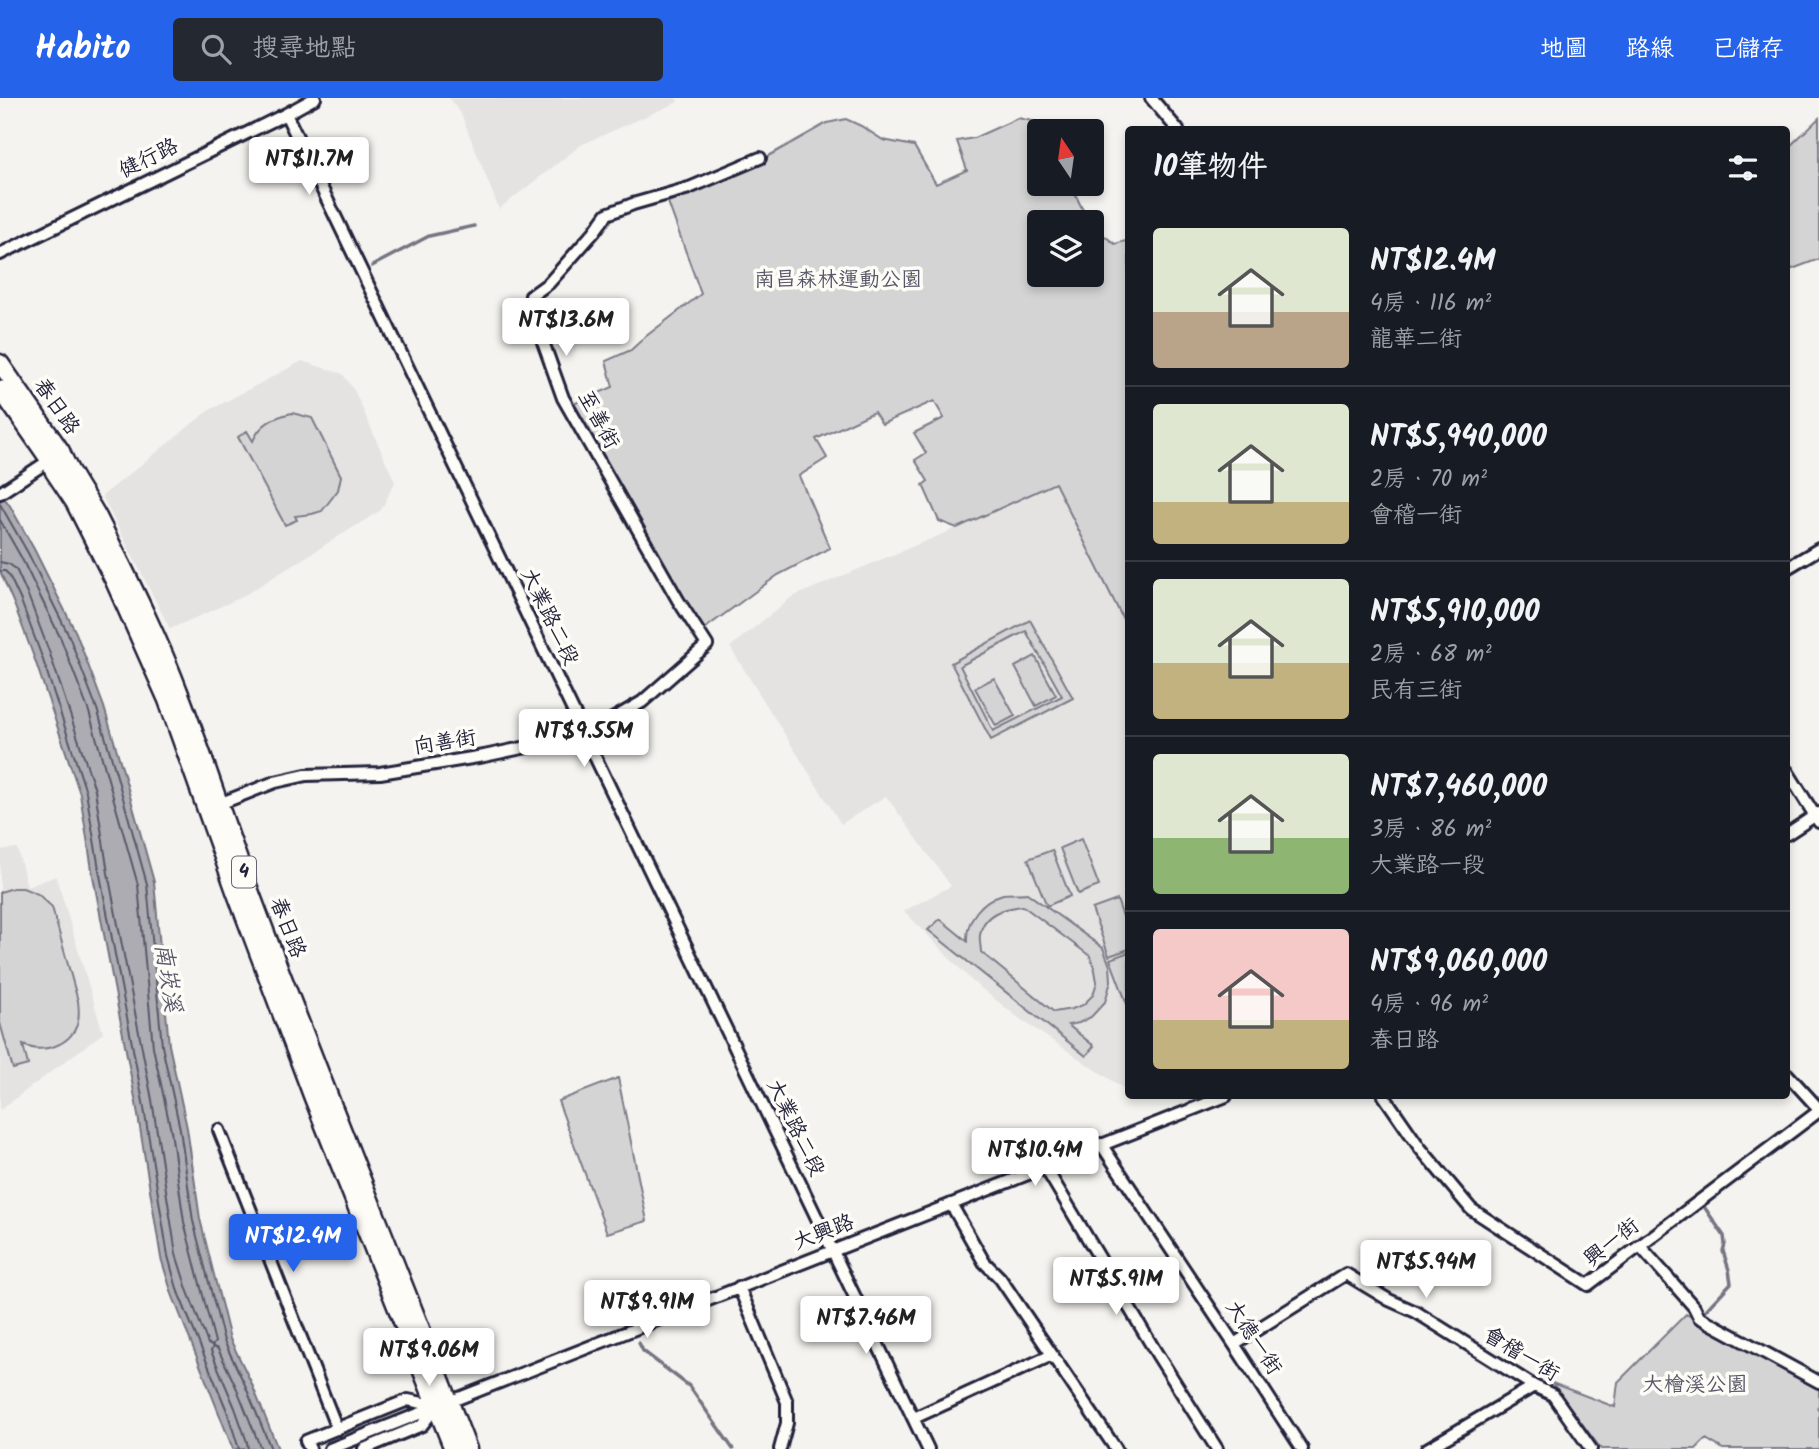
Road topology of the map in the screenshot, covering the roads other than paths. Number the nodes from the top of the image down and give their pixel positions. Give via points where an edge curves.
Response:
1 (315, 98) edge
2 (1151, 98) edge
3 (286, 114) junction
4 (1175, 126) edge
5 (760, 158) dead end
6 (0, 254) edge
7 (0, 363) edge
8 (0, 389) edge
9 (55, 456) junction
10 (0, 493) edge
11 (1819, 549) edge
12 (1790, 566) edge
13 (708, 645) joint
14 (585, 735) junction
15 (1790, 776) edge
16 (212, 806) junction
17 (1817, 817) edge
18 (1790, 832) edge
19 (1790, 1077) edge
20 (1218, 1099) edge
21 (1386, 1099) edge
22 (1819, 1110) edge
23 (219, 1130) dead end
24 (1101, 1144) junction
25 (1045, 1167) junction
26 (951, 1204) junction
27 (1640, 1246) junction
28 (832, 1250) junction
29 (739, 1287) junction
30 (1234, 1344) junction
31 (1052, 1354) junction
32 (1819, 1382) edge
33 (1534, 1386) junction
34 (443, 1404) junction
35 (914, 1418) junction
36 (337, 1429) junction
37 (310, 1449) edge
38 (330, 1449) edge
39 (364, 1449) edge
40 (453, 1449) edge
41 (468, 1449) edge
42 (780, 1449) edge
43 (928, 1449) edge
44 (1116, 1449) edge
45 (1217, 1449) edge
46 (1302, 1449) edge
47 (1427, 1449) edge
48 (1591, 1449) edge

1 - 3 street, 健行路
2 - 4 street
3 - 6 street, 健行路
3 - 14 street, 大業路二段
5 - 13 street, 至善街 via 689,188 607,214 549,283 531,296 563,398
7 - 9 main road, 春日路 / 4
8 - 9 main road, 春日路 / 4
9 - 10 street
9 - 16 main road, 春日路 / 4 via 54,472 114,581
11 - 12 street
13 - 14 street, 向善街 via 642,702
14 - 16 street, 向善街 via 380,773 306,775
14 - 28 street, 大業路二段
15 - 17 street
16 - 34 main road, 春日路 / 4 via 313,1098
17 - 18 street
19 - 22 street
20 - 24 street, 大興路
21 - 27 street, 興一街 via 1471,1209 1588,1285
22 - 27 street, 興一街
23 - 36 street
24 - 25 street, 大興路
24 - 30 street, 大德一街
25 - 26 street, 大興路
25 - 45 street
26 - 28 street, 大興路
26 - 31 street via 984,1262
27 - 32 street via 1699,1317
28 - 29 street, 大興路
28 - 35 street, 大業路二段
29 - 34 street, 大興路
29 - 42 street via 787,1402
30 - 33 street, 會稽一街 via 1346,1275 1416,1312
30 - 46 street, 大德一街
31 - 35 street
31 - 44 street
33 - 47 street
33 - 48 street, 會稽一街 via 1553,1395
34 - 36 street via 408,1400
34 - 38 street, 大興路
34 - 39 street via 422,1426
34 - 40 main road, 春日路 / 4
34 - 41 main road, 春日路 / 4
35 - 43 street, 大業路二段
36 - 37 street via 306,1441

